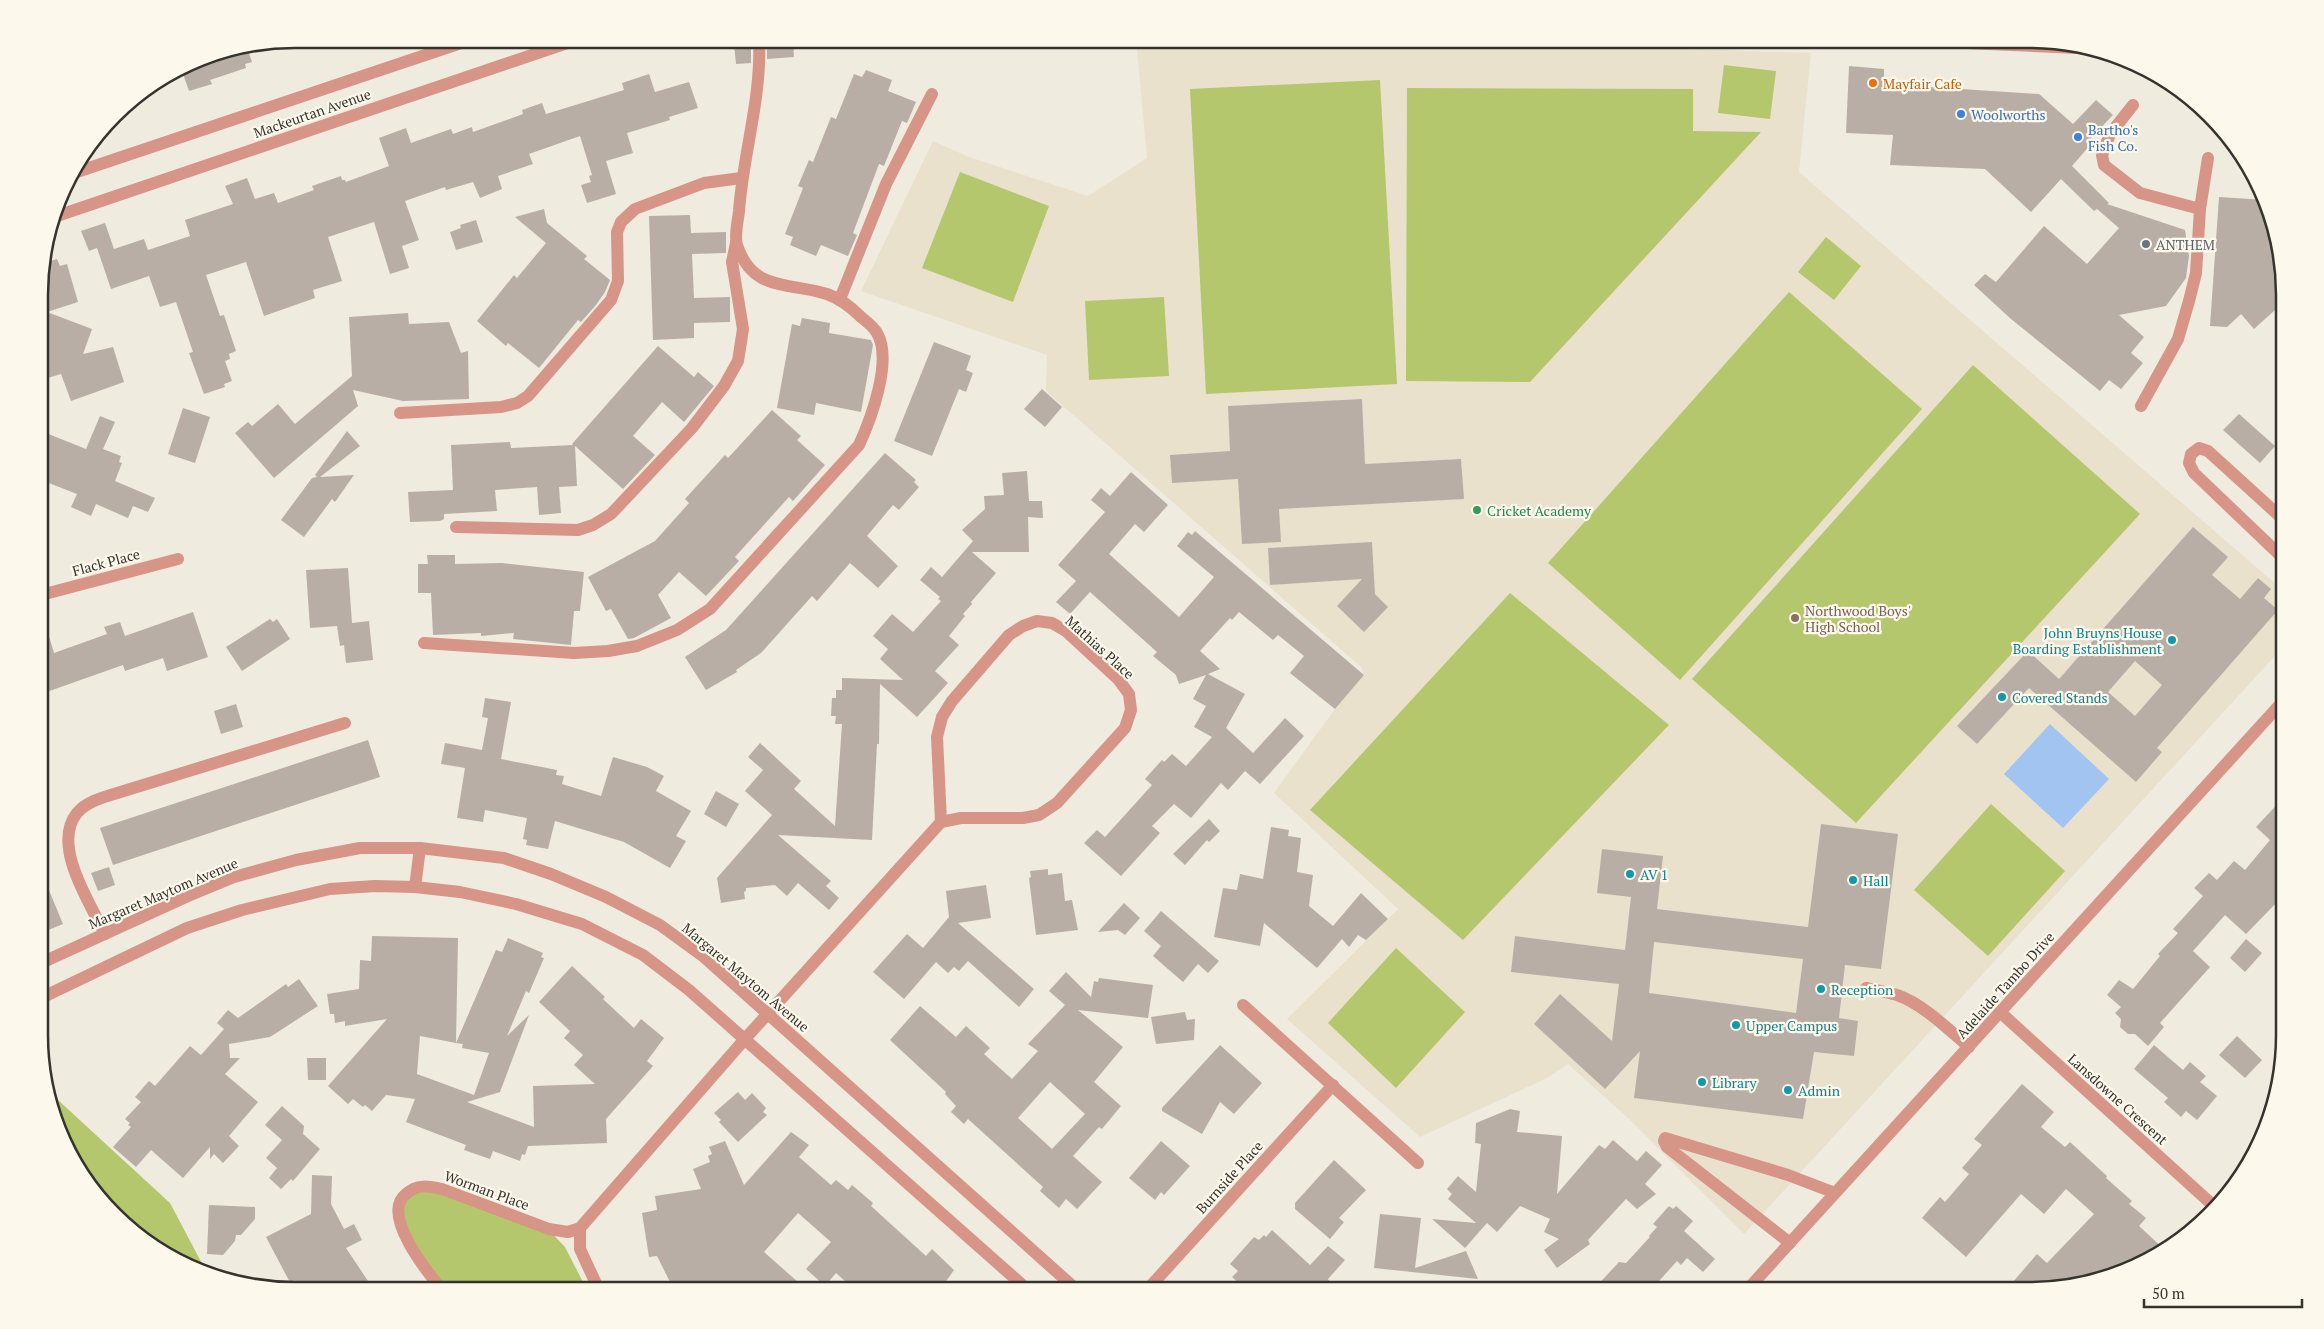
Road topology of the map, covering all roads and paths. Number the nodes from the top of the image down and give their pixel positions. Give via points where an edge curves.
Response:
1 (447, 48) edge
2 (552, 48) edge
3 (759, 48) edge
4 (932, 94) dead end
5 (2133, 105) dead end
6 (2208, 158) dead end
7 (81, 171) edge
8 (741, 178) junction
9 (2200, 209) junction
10 (61, 215) edge
11 (736, 243) junction
12 (840, 299) junction
13 (2141, 406) dead end
14 (400, 413) dead end
15 (2276, 513) edge
16 (456, 527) dead end
17 (2276, 551) edge
18 (178, 559) dead end
19 (48, 592) edge
20 (424, 643) dead end
21 (2276, 709) edge
22 (345, 723) dead end
23 (941, 822) junction
24 (420, 848) junction
25 (415, 887) junction
26 (105, 934) junction
27 (48, 960) edge
28 (1866, 988) dead end
29 (48, 995) edge
30 (1243, 1004) dead end
31 (2000, 1012) junction
32 (768, 1013) junction
33 (744, 1040) junction
34 (1969, 1047) junction
35 (1333, 1085) junction
36 (1418, 1163) dead end
37 (1835, 1193) junction
38 (2210, 1203) edge
39 (580, 1228) junction
40 (1790, 1243) junction
41 (436, 1282) edge
42 (595, 1282) edge
43 (1019, 1282) edge
44 (1068, 1282) edge
45 (1154, 1282) edge
46 (1754, 1282) edge

1 - 7 street, Mackeurtan Avenue
2 - 10 street, Mackeurtan Avenue
3 - 8 street via 754,109
4 - 12 street via 886,184
5 - 9 street via 2110,134 2102,155 2104,165 2140,193
6 - 9 street
8 - 11 street
8 - 14 street via 704,183 641,206 627,215 618,232 618,281 611,300 544,379 518,403
9 - 13 street via 2196,273 2178,339
11 - 12 street via 744,262 760,278
11 - 16 street via 732,262 743,329 738,361 724,386 692,428 611,514 578,530
12 - 20 street via 877,332 882,346 882,370 869,423 859,445 710,609 677,630 637,646 608,651 574,653
15 - 17 street via 2208,451 2199,448 2191,454 2189,463 2194,473
18 - 19 street, Flack Place
21 - 31 street, Adelaide Tambo Drive
22 - 26 street via 90,803 77,813 67,831 71,860
23 - 23 street, Mathias Place via 937,737 942,717 952,701 1010,636 1037,621 1052,623 1118,679 1129,694 1131,710 1125,728 1057,803 1039,815 961,818
23 - 32 street
24 - 25 street
24 - 26 street, Margaret Maytom Avenue via 360,848 296,860 234,878
24 - 32 street, Margaret Maytom Avenue via 504,858 606,897 660,924 704,957
25 - 29 street via 330,889 242,910 187,928
25 - 33 street via 488,898 582,924 642,955 689,990
26 - 27 street, Margaret Maytom Avenue
28 - 34 street via 1905,999
30 - 35 street
31 - 34 street, Adelaide Tambo Drive
31 - 38 street, Lansdowne Crescent
32 - 33 street
32 - 44 street, Margaret Maytom Avenue
33 - 39 street
33 - 43 street
34 - 37 street, Adelaide Tambo Drive
35 - 36 street
35 - 45 street, Burnside Place
37 - 40 street, Adelaide Tambo Drive
37 - 40 street via 1788,1175 1665,1138 1667,1147
39 - 41 street, Worman Place via 568,1232 549,1229 442,1189 416,1187 403,1195 397,1209 399,1221 406,1239
39 - 42 street via 580,1249
40 - 46 street, Adelaide Tambo Drive

